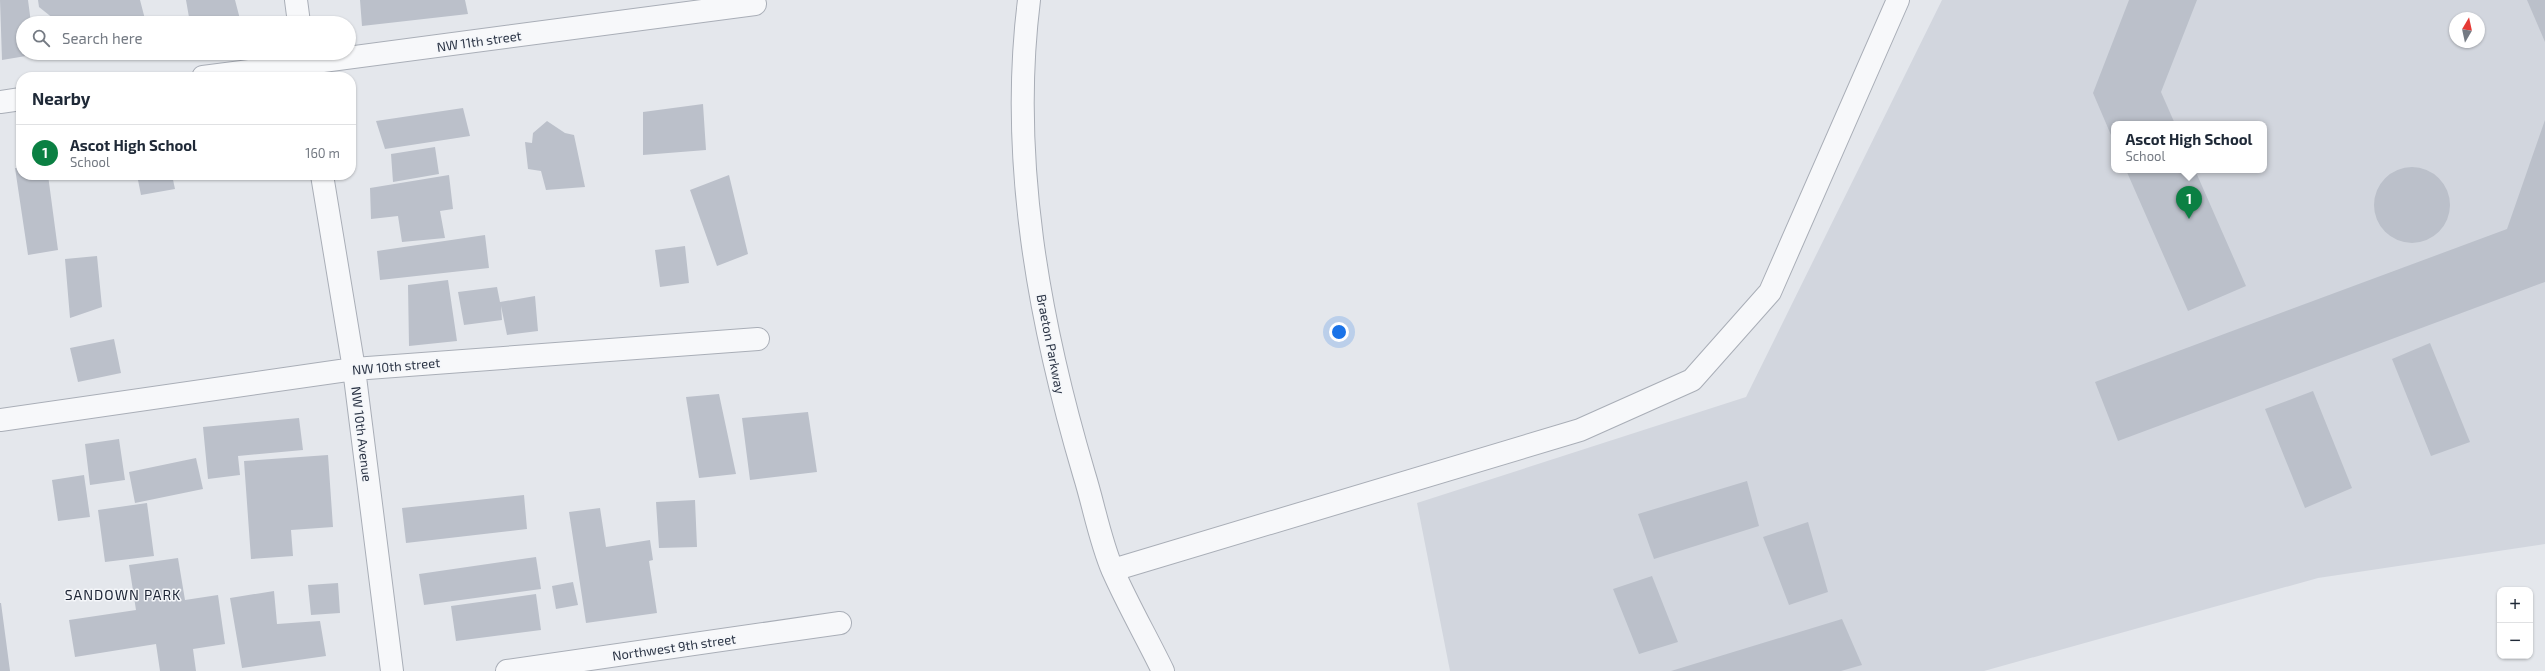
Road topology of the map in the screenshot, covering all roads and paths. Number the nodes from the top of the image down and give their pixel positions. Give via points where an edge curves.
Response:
1 (296, 0) edge
2 (1029, 0) edge
3 (1898, 0) edge
4 (755, 4) dead end
5 (298, 16) edge
6 (356, 58) edge
7 (341, 60) edge
8 (304, 65) edge
9 (245, 72) edge
10 (323, 180) edge
11 (758, 339) dead end
12 (354, 369) junction
13 (0, 420) edge
14 (1113, 570) junction
15 (840, 623) dead end
16 (392, 671) edge
17 (508, 671) edge
18 (1163, 671) edge

1 - 5 street
2 - 14 street, Braeton Parkway via 1025,33 1023,152 1036,267 1062,400
3 - 14 street via 1770,292 1692,380 1580,430
4 - 6 street, NW 11th street
7 - 8 street, NW 11th street
8 - 9 street, NW 11th street
10 - 12 street, NW 10th Avenue
11 - 12 street, NW 10th street
12 - 13 street, NW 10th street
12 - 16 street, NW 10th Avenue
14 - 18 street, Braeton Parkway
15 - 17 street, Northwest 9th street

